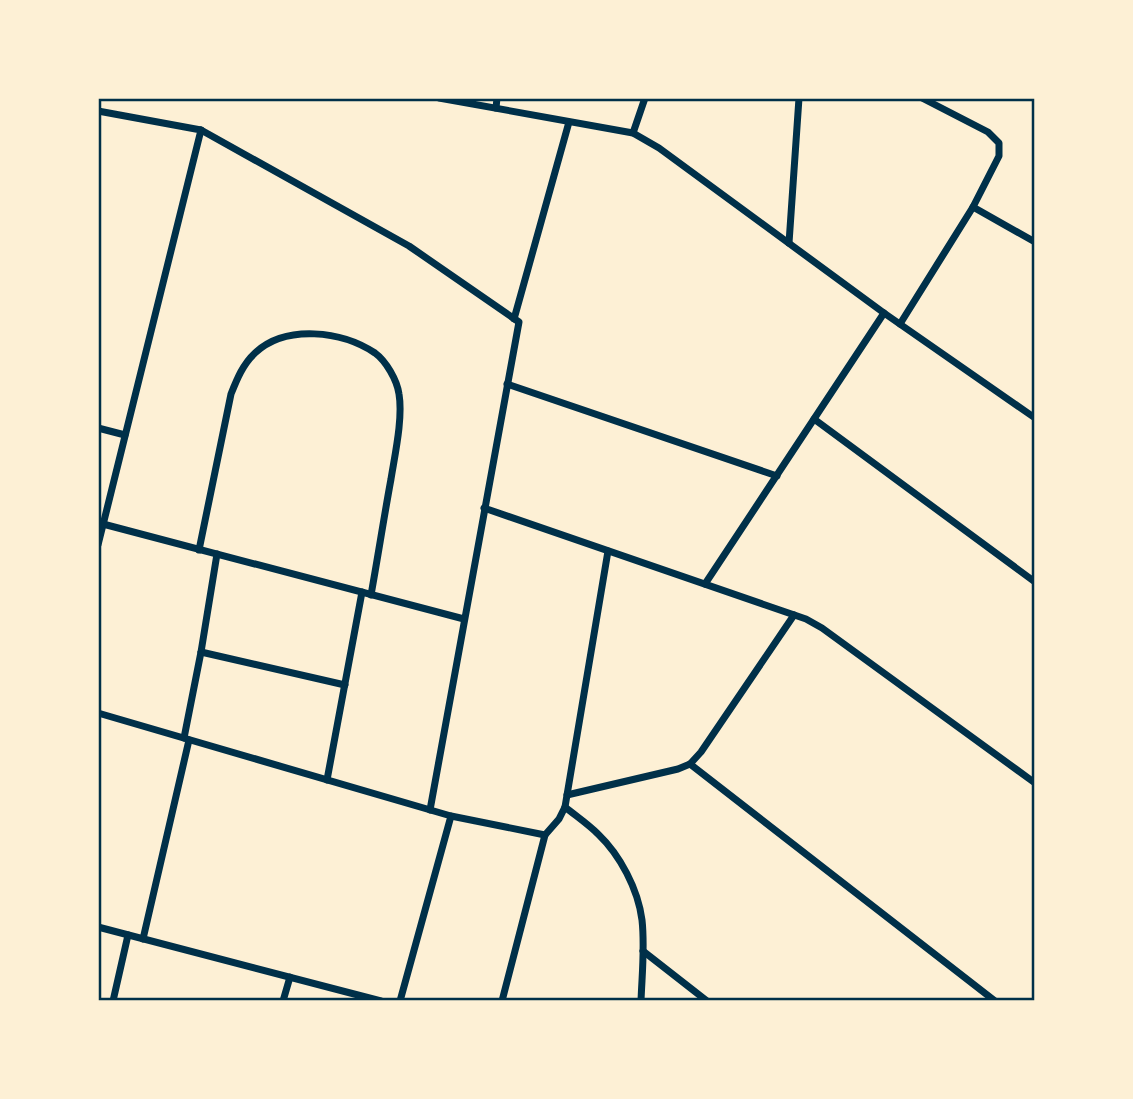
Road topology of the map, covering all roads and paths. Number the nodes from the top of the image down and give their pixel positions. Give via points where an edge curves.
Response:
1 (439, 98) edge
2 (497, 98) edge
3 (645, 98) edge
4 (799, 98) edge
5 (922, 98) edge
6 (496, 108) junction
7 (98, 111) edge
8 (569, 122) junction
9 (201, 130) junction
10 (633, 133) junction
11 (972, 207) junction
12 (1035, 242) edge
13 (789, 243) junction
14 (884, 313) junction
15 (514, 319) junction
16 (900, 324) junction
17 (507, 384) junction
18 (1035, 418) edge
19 (814, 419) junction
20 (98, 428) edge
21 (125, 435) junction
22 (777, 475) junction
23 (484, 508) junction
24 (103, 524) junction
25 (98, 545) edge
26 (199, 550) junction
27 (608, 551) junction
28 (217, 554) junction
29 (1035, 582) edge
30 (705, 584) junction
31 (362, 592) junction
32 (371, 594) junction
33 (794, 614) junction
34 (464, 619) junction
35 (201, 652) junction
36 (345, 685) junction
37 (98, 713) edge
38 (186, 739) junction
39 (690, 764) junction
40 (327, 780) junction
41 (1035, 783) edge
42 (567, 795) junction
43 (565, 807) junction
44 (430, 810) junction
45 (451, 816) junction
46 (545, 835) junction
47 (98, 927) edge
48 (128, 935) junction
49 (143, 939) junction
50 (643, 951) junction
51 (290, 977) junction
52 (113, 1001) edge
53 (283, 1001) edge
54 (381, 1001) edge
55 (400, 1001) edge
56 (502, 1001) edge
57 (641, 1001) edge
58 (706, 1001) edge
59 (995, 1001) edge

1 - 6 street
2 - 6 street
3 - 10 street
4 - 13 street
5 - 11 street via 988,132 999,143 999,156
6 - 8 street
7 - 9 street
8 - 10 street
8 - 15 street
9 - 15 street via 409,246
9 - 21 street
10 - 13 street
11 - 12 street
11 - 16 street
13 - 14 street
14 - 16 street
14 - 19 street
15 - 17 street via 519,322
16 - 18 street
17 - 22 street
17 - 23 street
19 - 22 street
19 - 29 street
20 - 21 street
21 - 24 street
22 - 30 street
23 - 27 street
23 - 34 street
24 - 25 street
24 - 26 street
26 - 28 street
26 - 32 street via 231,394 241,371 255,353 273,341 300,334 327,335 377,355 399,393 396,449
27 - 30 street
27 - 42 street
28 - 31 street
28 - 35 street
30 - 33 street
31 - 32 street
31 - 36 street
32 - 34 street
33 - 39 street
33 - 41 street via 822,628
34 - 44 street
35 - 36 street
35 - 38 street
36 - 40 street
37 - 38 street
38 - 40 street
38 - 49 street
39 - 42 street
39 - 59 street
40 - 44 street
42 - 43 street
43 - 46 street
43 - 50 street via 619,859 642,918
44 - 45 street
45 - 46 street
45 - 55 street
46 - 56 street
47 - 48 street
48 - 49 street
48 - 52 street
49 - 51 street
50 - 57 street
50 - 58 street
51 - 53 street
51 - 54 street

